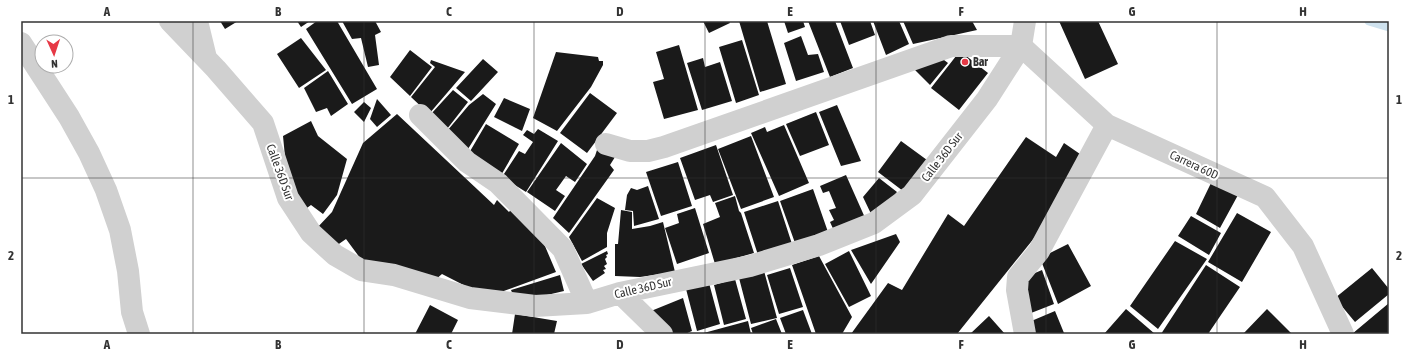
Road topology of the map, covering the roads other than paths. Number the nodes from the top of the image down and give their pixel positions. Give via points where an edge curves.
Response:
1 (170, 21) edge
2 (197, 21) edge
3 (1024, 21) edge
4 (21, 43) edge
5 (1021, 46) junction
6 (206, 59) junction
7 (420, 115) dead end
8 (1107, 125) junction
9 (606, 144) dead end
10 (620, 293) junction
11 (587, 303) junction
12 (139, 334) edge
13 (662, 334) edge
14 (1025, 334) edge
15 (1344, 334) edge

1 - 6 street
2 - 6 street
3 - 5 street
4 - 12 street via 90,153 106,190 120,230 132,312
5 - 8 street, Carrera 60D
5 - 9 street via 951,46 648,151 630,151
5 - 10 street, Calle 36D Sur via 987,99 912,195 874,223 819,245 750,266
6 - 11 street, Calle 36D Sur via 262,123 288,198 311,233 335,255 361,270 394,275 470,298 535,306
7 - 11 street via 467,162 498,183 563,248
8 - 14 street via 1039,251 1018,277 1017,290
8 - 15 street, Carrera 60D via 1265,197 1303,246
10 - 11 street, Calle 36D Sur
10 - 13 street

